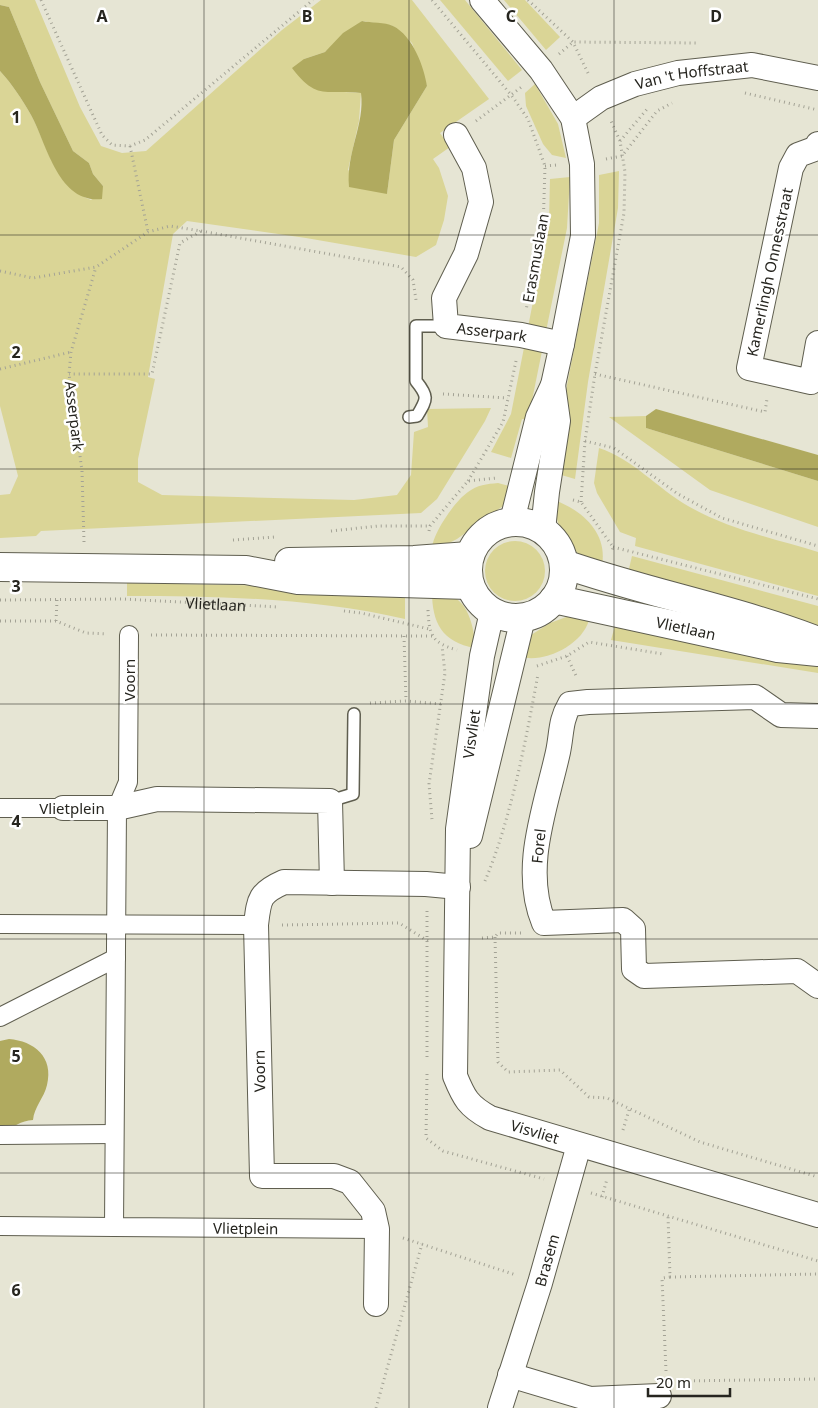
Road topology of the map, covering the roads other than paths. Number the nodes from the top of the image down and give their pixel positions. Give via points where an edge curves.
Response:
1 (482, 0) edge
2 (818, 78) edge
3 (573, 118) junction
4 (456, 135) road end
5 (818, 147) edge
6 (446, 326) junction
7 (818, 343) edge
8 (562, 344) junction
9 (553, 385) junction
10 (409, 417) dead end
11 (512, 522) junction
12 (543, 530) junction
13 (469, 556) junction
14 (564, 564) junction
15 (0, 567) edge
16 (246, 570) junction
17 (470, 585) junction
18 (554, 600) junction
19 (492, 612) junction
20 (523, 618) junction
21 (129, 635) road end
22 (818, 641) edge
23 (818, 652) edge
24 (354, 714) road end
25 (818, 716) edge
26 (330, 801) junction
27 (0, 808) edge
28 (63, 808) joint
29 (117, 808) junction
30 (332, 883) junction
31 (458, 886) junction
32 (0, 924) edge
33 (117, 925) junction
34 (256, 925) junction
35 (116, 958) junction
36 (818, 986) edge
37 (0, 1017) edge
38 (0, 1134) edge
39 (114, 1134) junction
40 (579, 1145) junction
41 (818, 1215) edge
42 (0, 1226) edge
43 (114, 1227) junction
44 (377, 1229) junction
45 (376, 1304) dead end
46 (510, 1375) junction
47 (663, 1389) road end
48 (500, 1408) edge

1 - 3 street via 541,70
2 - 3 street, Van 't Hoffstraat via 752,65 678,72 601,98
3 - 8 street via 582,164 583,236
4 - 6 street, Asserpark via 474,168 481,202 469,246 444,298
5 - 7 street, Kamerlingh Onnesstraat via 798,155 791,168 749,368 811,382
6 - 8 street, Asserpark via 521,335
6 - 10 lane via 416,326 416,381 425,392 426,400 417,416
8 - 9 street
9 - 11 street via 538,416
9 - 12 street via 558,421
11 - 12 street via 528,523
11 - 13 street via 485,532
12 - 14 street via 557,545
13 - 16 street via 292,562
13 - 17 street
14 - 18 street via 560,589
14 - 22 street, Vlietlaan via 606,579 784,628
15 - 16 street
16 - 17 street via 298,580
17 - 19 street via 475,596
18 - 20 street
18 - 23 street, Vlietlaan via 778,648
19 - 20 street
19 - 31 street, Visvliet via 482,656 458,829
20 - 31 street, Visvliet
21 - 29 street, Voorn via 128,782
24 - 26 lane via 353,794
25 - 36 street, Forel via 781,715 754,697 570,704 562,717 559,748 536,844 536,903 544,923 623,920 633,929 634,969 644,976 797,971
26 - 29 street via 157,799
26 - 30 street
27 - 28 street, Vlietplein
28 - 29 street, Vlietplein
29 - 33 street, Vlietplein
30 - 31 street, Voorn
30 - 34 street, Voorn via 284,882 268,889 259,900
31 - 40 street, Visvliet via 454,1076 464,1099 490,1118
32 - 33 street
33 - 34 street
33 - 35 street, Vlietplein
34 - 44 street, Voorn via 262,1176 334,1176 350,1182 373,1211
35 - 37 street
35 - 39 street, Vlietplein
38 - 39 street
39 - 43 street, Vlietplein
40 - 41 street, Visvliet
40 - 46 street, Brasem
42 - 43 street, Vlietplein
43 - 44 street, Vlietplein
44 - 45 street, Voorn
46 - 47 street via 590,1399
46 - 48 street, Brasem

